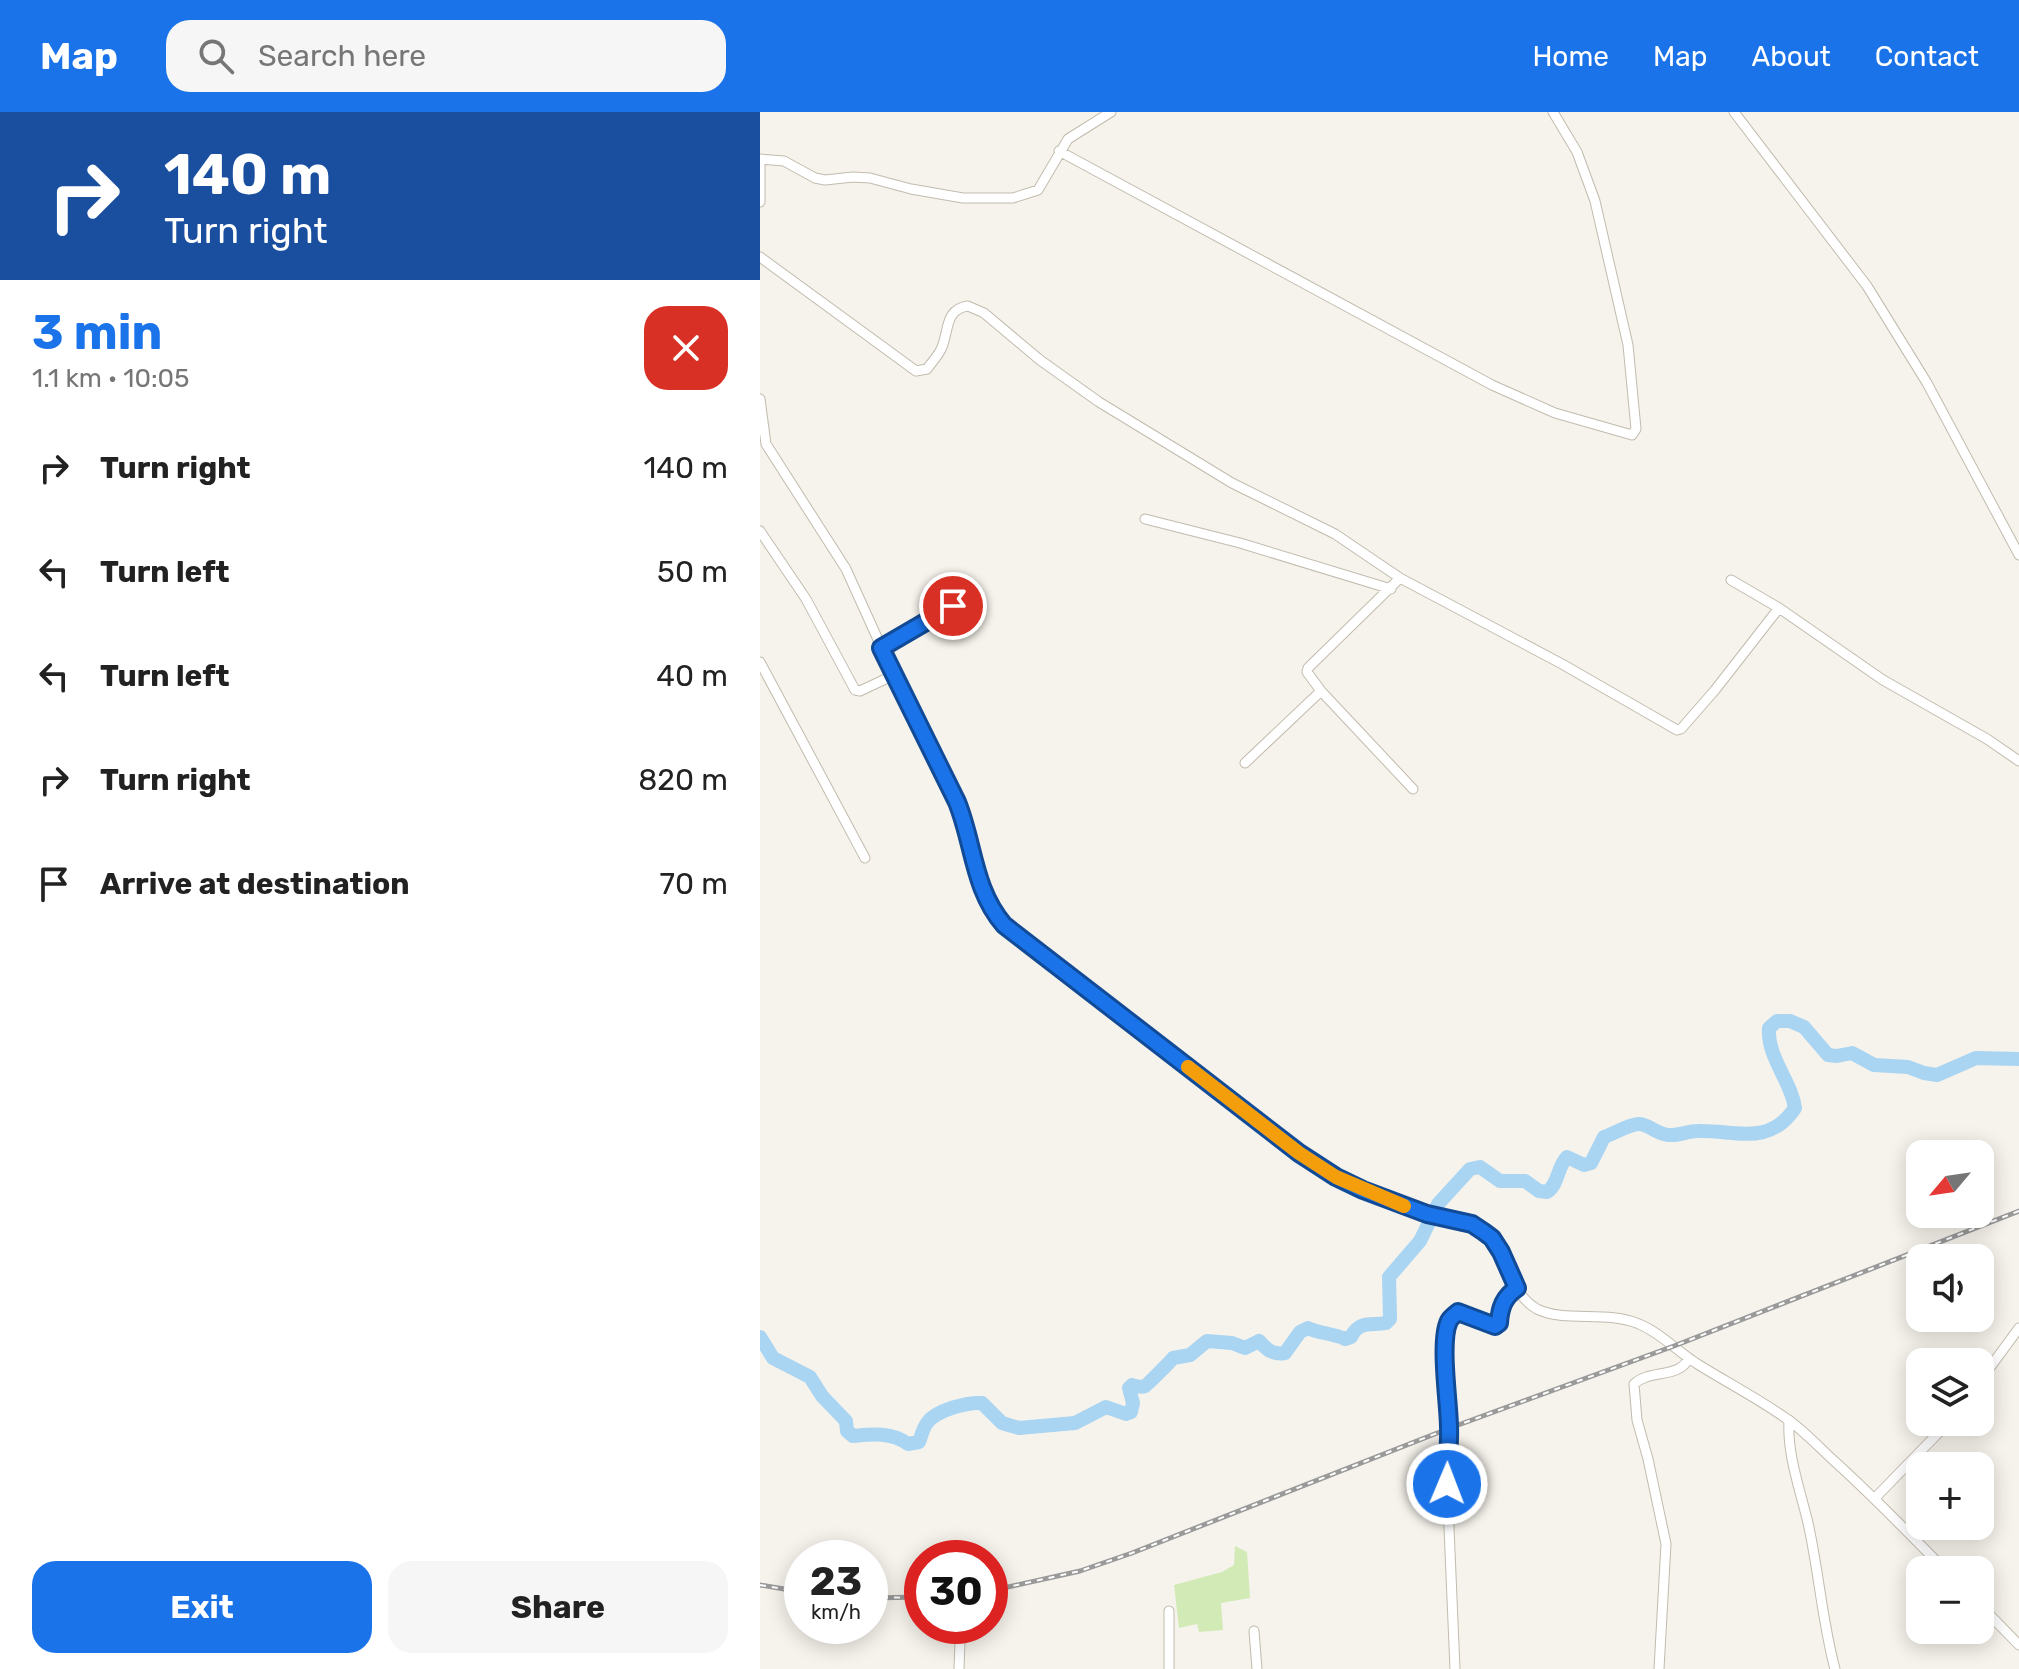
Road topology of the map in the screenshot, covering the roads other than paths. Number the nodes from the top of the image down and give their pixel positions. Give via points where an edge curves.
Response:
1 (1111, 112) edge
2 (1553, 112) edge
3 (1734, 112) edge
4 (1059, 151) junction
5 (760, 160) edge
6 (760, 202) edge
7 (760, 257) edge
8 (760, 399) edge
9 (1145, 519) dead end
10 (760, 531) edge
11 (2019, 555) edge
12 (1400, 578) junction
13 (1731, 580) dead end
14 (1391, 589) junction
15 (953, 606) dead end
16 (1779, 608) junction
17 (881, 648) junction
18 (760, 662) edge
19 (894, 675) junction
20 (1321, 691) junction
21 (2019, 761) edge
22 (1245, 763) dead end
23 (1413, 789) dead end
24 (865, 858) dead end
25 (1517, 1288) junction
26 (2019, 1328) edge
27 (1689, 1358) junction
28 (1994, 1362) edge
29 (1789, 1420) junction
30 (1935, 1436) edge
31 (1875, 1498) junction
32 (1931, 1556) edge
33 (1169, 1611) dead end
34 (1994, 1619) edge
35 (1254, 1631) dead end
36 (960, 1644) edge
37 (2019, 1645) edge
38 (959, 1669) edge
39 (1169, 1669) edge
40 (1257, 1669) edge
41 (1455, 1669) edge
42 (1659, 1669) edge
43 (1835, 1669) edge

1 - 4 street via 1081,129
2 - 4 street via 1577,152 1595,201 1628,345 1636,429 1632,435 1555,413 1492,385
3 - 11 street via 1874,297 1927,383
4 - 5 street via 1038,190 998,199 963,198 870,178 825,180 784,161
5 - 6 street
7 - 12 street via 916,371 927,369 942,348 955,309 968,306 984,313 1099,402 1232,483 1335,534
8 - 17 street via 766,444 846,569
9 - 14 street
10 - 19 street via 806,599 855,690
12 - 14 street
12 - 16 street via 1679,730
13 - 16 street
14 - 20 street via 1308,668
15 - 17 street
16 - 21 street via 1883,680
17 - 19 street
18 - 24 street
19 - 25 street via 957,802 985,897 1004,925 1299,1153 1363,1190 1472,1224 1492,1238
20 - 22 street
20 - 23 street
25 - 27 street via 1534,1307 1557,1316 1594,1315 1639,1324
25 - 41 street via 1505,1299 1495,1326 1458,1312 1449,1320 1445,1400
26 - 28 street
27 - 29 street
27 - 42 street via 1679,1369 1644,1376 1633,1392 1666,1544
29 - 31 street
29 - 43 street
30 - 31 street
31 - 32 street
33 - 39 street
34 - 37 street
35 - 40 street
36 - 38 street

